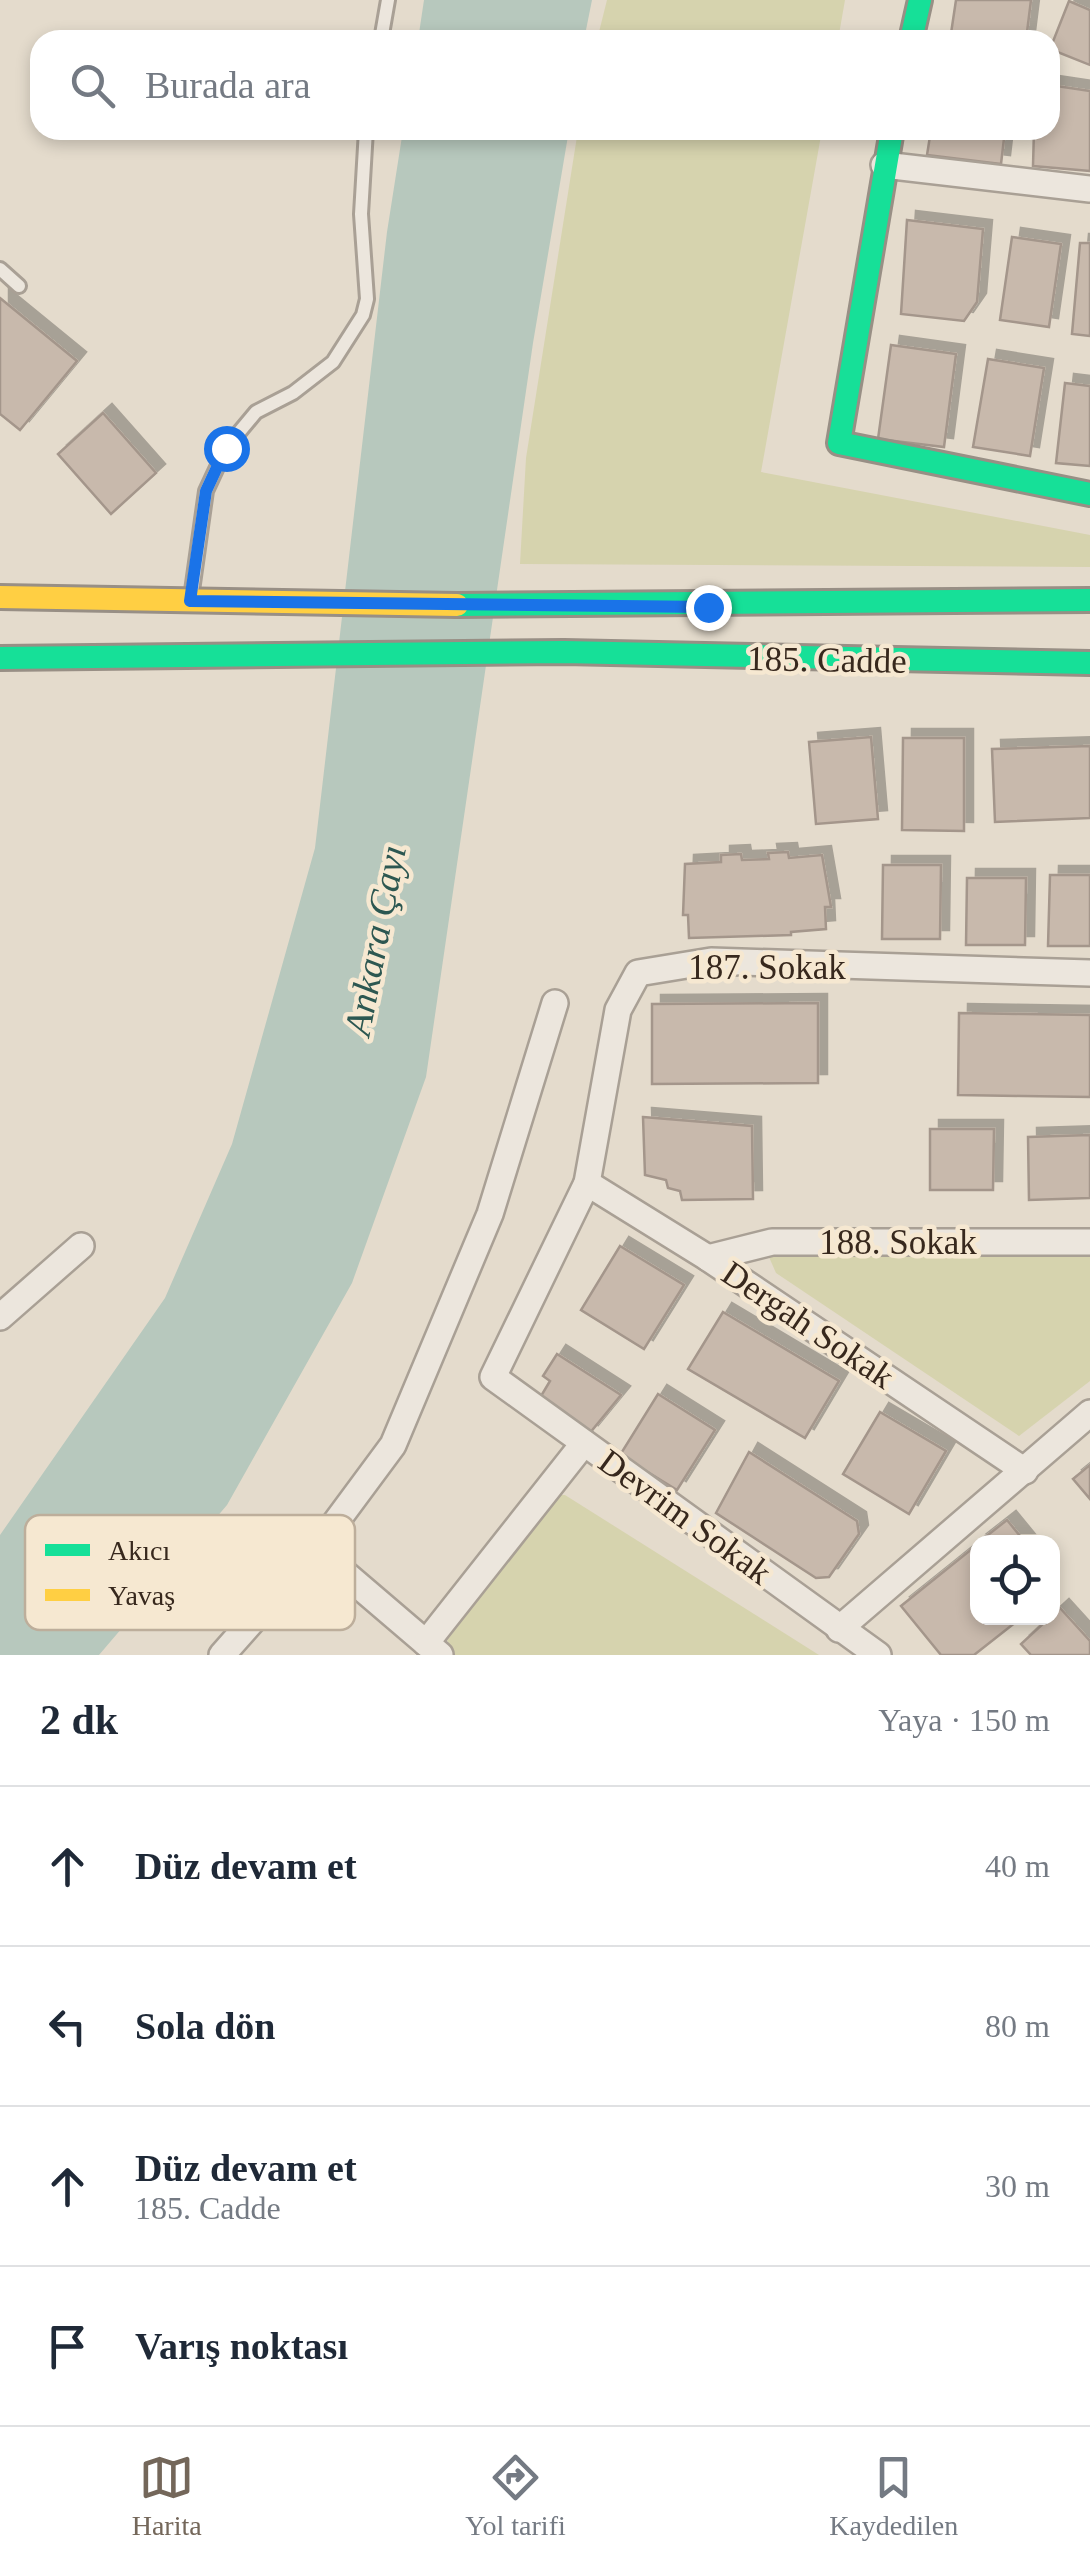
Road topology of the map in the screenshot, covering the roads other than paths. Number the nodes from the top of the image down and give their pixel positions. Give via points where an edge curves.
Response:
1 (388, 0) edge
2 (920, 0) edge
3 (383, 30) edge
4 (913, 30) edge
5 (365, 140) edge
6 (890, 140) edge
7 (884, 165) junction
8 (1090, 189) edge
9 (0, 269) edge
10 (19, 286) dead end
11 (1090, 494) edge
12 (0, 597) edge
13 (1090, 600) edge
14 (190, 601) junction
15 (0, 658) edge
16 (1090, 663) edge
17 (1090, 974) edge
18 (555, 1003) dead end
19 (587, 1183) junction
20 (1090, 1242) edge
21 (81, 1246) dead end
22 (708, 1258) junction
23 (0, 1317) edge
24 (493, 1377) joint
25 (1090, 1414) edge
26 (584, 1443) junction
27 (1026, 1471) junction
28 (341, 1515) edge
29 (355, 1582) edge
30 (839, 1629) junction
31 (244, 1630) edge
32 (433, 1649) edge
33 (222, 1655) edge
34 (878, 1655) edge

1 - 3 lane
2 - 4 street
5 - 14 lane via 363,315 333,362 256,412 226,448 206,491
6 - 7 street
7 - 8 street
7 - 11 street via 839,442
9 - 10 lane
12 - 14 street, 185. Cadde
13 - 14 street, 185. Cadde via 566,607
15 - 16 street, 185. Cadde via 564,652
17 - 19 street, 187. Sokak via 710,961 638,973 618,1010
18 - 28 street via 490,1214 392,1445
19 - 22 street, Dergah Sokak
19 - 24 street, 187. Sokak
20 - 22 street, 188. Sokak via 772,1242
21 - 23 street
22 - 27 street, Dergah Sokak
24 - 26 street, Devrim Sokak
25 - 27 street
26 - 30 street, Devrim Sokak
26 - 32 street
27 - 30 street
29 - 32 street
30 - 34 street, Devrim Sokak
31 - 33 street

